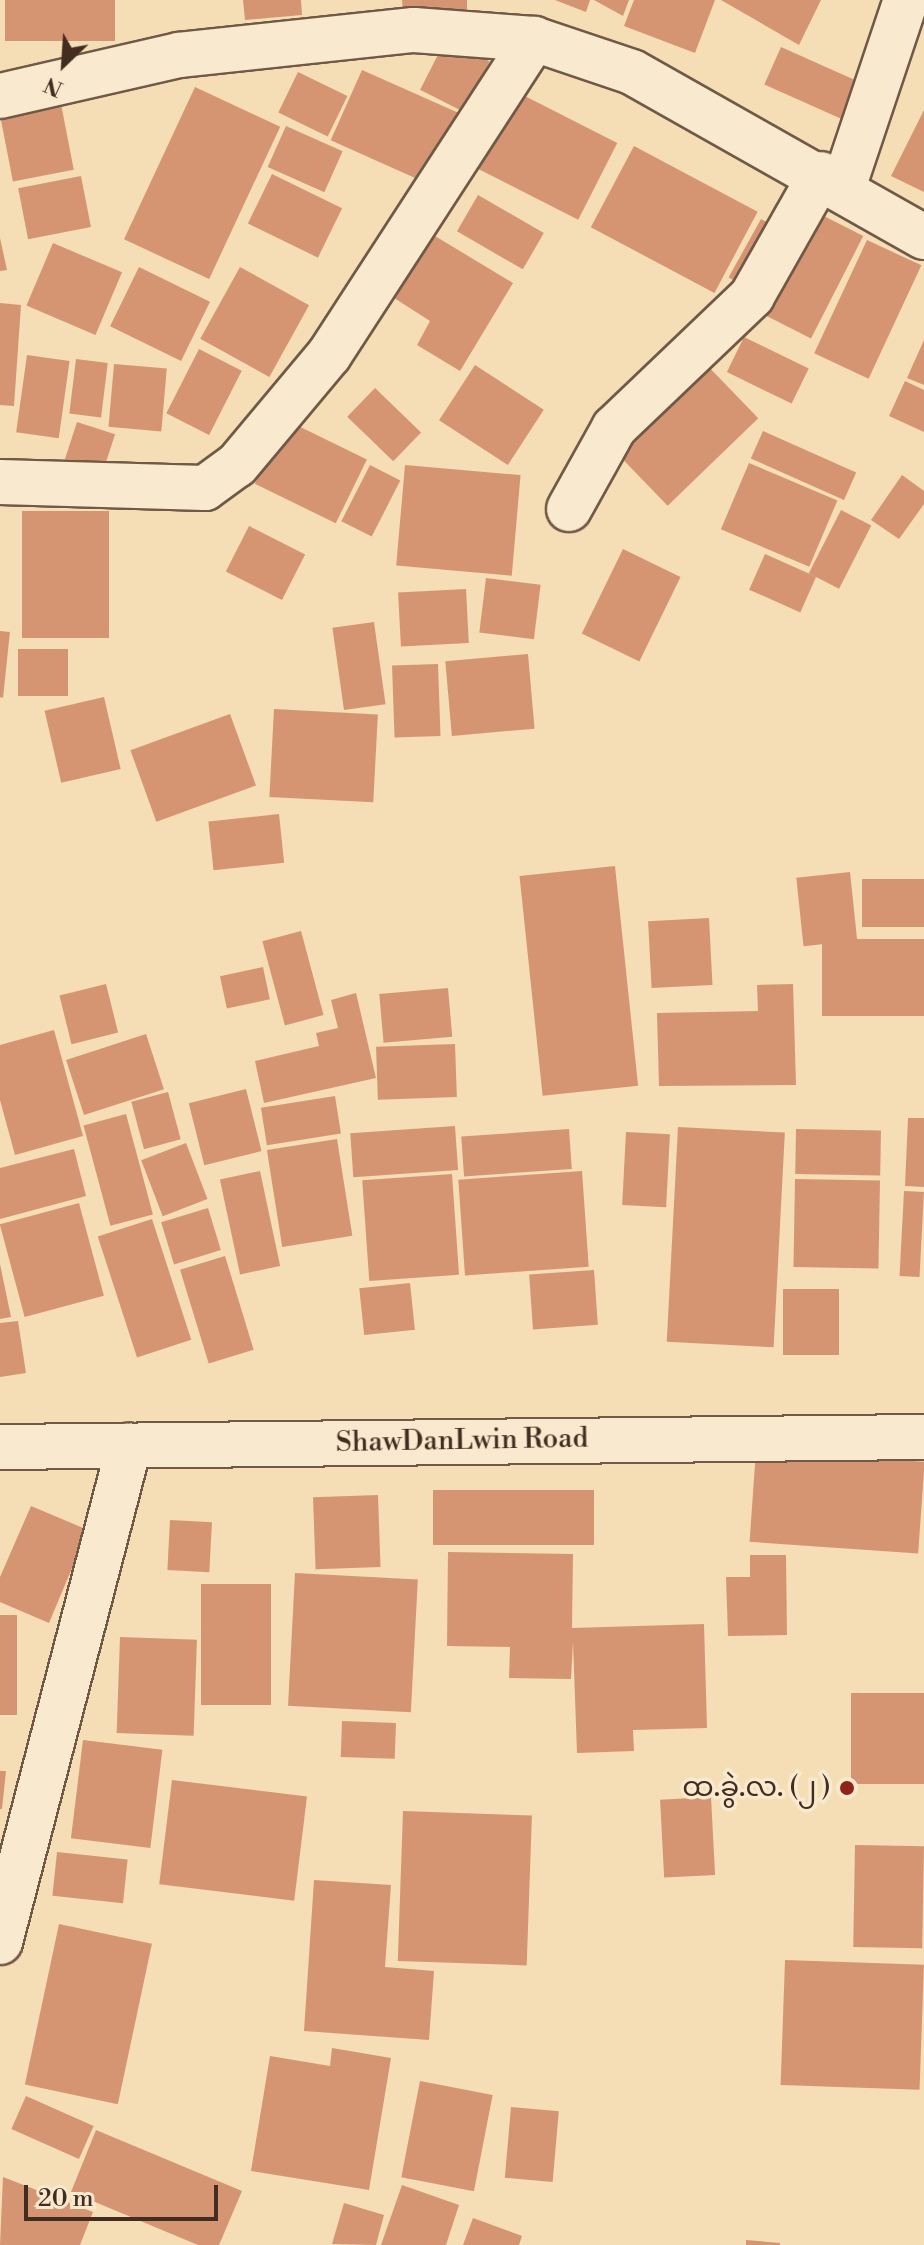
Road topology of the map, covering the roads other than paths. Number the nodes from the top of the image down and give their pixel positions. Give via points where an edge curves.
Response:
1 (906, 0) edge
2 (534, 39) junction
3 (0, 96) edge
4 (832, 181) junction
5 (924, 237) edge
6 (0, 482) edge
7 (569, 509) dead end
8 (924, 1437) edge
9 (129, 1446) junction
10 (0, 1447) edge
11 (0, 1942) edge

1 - 4 street
2 - 3 street via 414,30 179,55
2 - 4 street via 632,72
2 - 6 street via 329,355 237,465 205,488
4 - 5 street
4 - 7 street via 752,296 614,428
8 - 9 street, ShawDanLwin Road
9 - 10 street, ShawDanLwin Road
9 - 11 street

